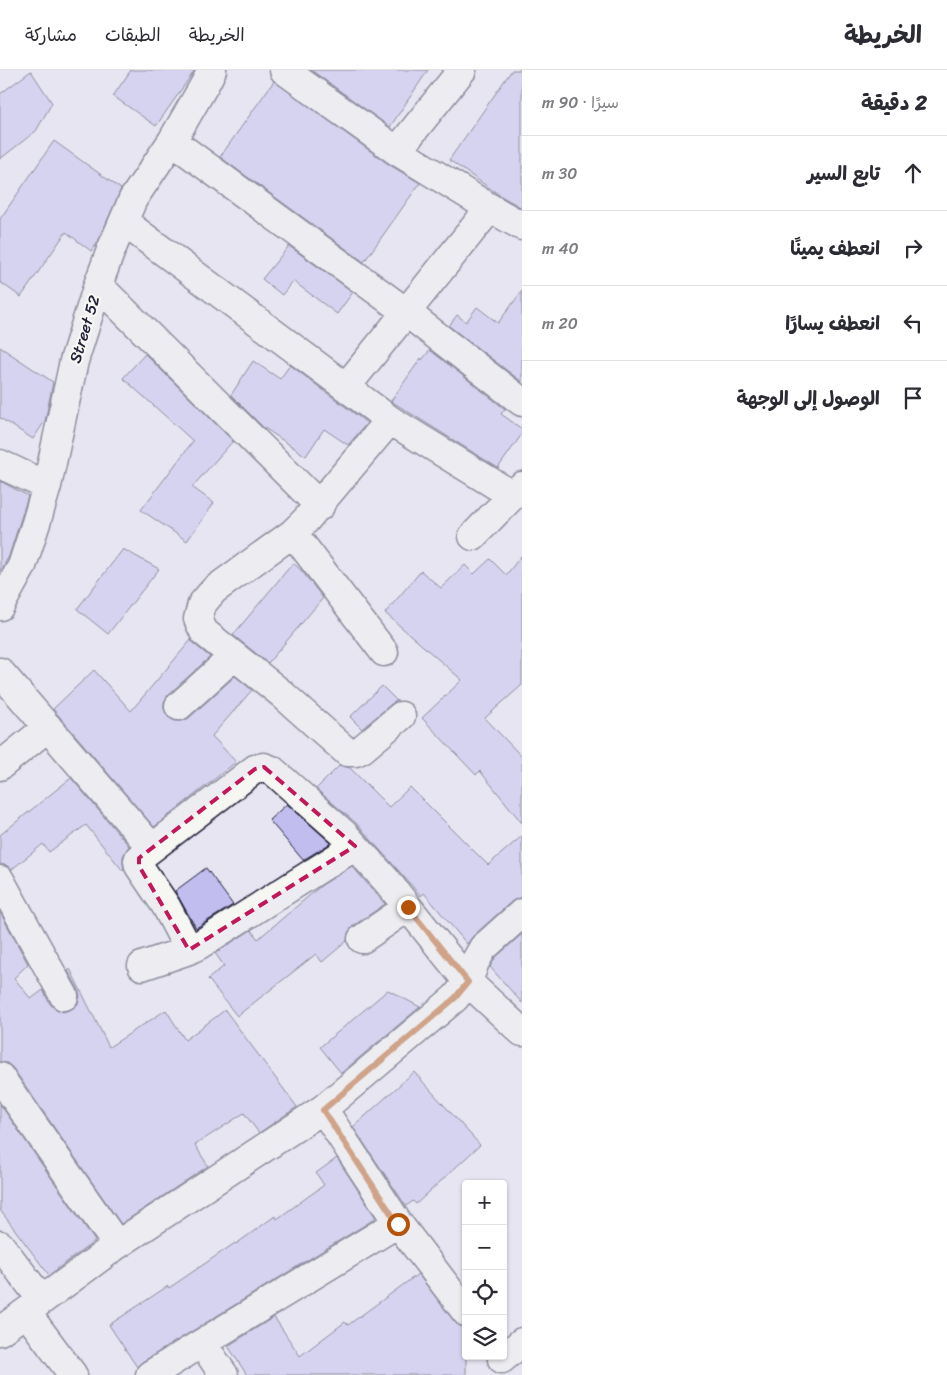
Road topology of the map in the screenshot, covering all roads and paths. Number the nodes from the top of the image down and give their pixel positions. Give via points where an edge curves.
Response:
1 (212, 70) edge
2 (284, 70) edge
3 (462, 70) edge
4 (172, 141) junction
5 (397, 151) junction
6 (490, 208) junction
7 (124, 222) junction
8 (522, 226) edge
9 (98, 285) junction
10 (406, 312) junction
11 (346, 386) junction
12 (522, 402) edge
13 (390, 420) junction
14 (0, 464) edge
15 (48, 486) junction
16 (517, 491) edge
17 (320, 506) junction
18 (292, 532) junction
19 (473, 536) dead end
20 (0, 606) edge
21 (384, 652) dead end
22 (234, 656) junction
23 (0, 672) edge
24 (179, 706) dead end
25 (401, 716) dead end
26 (48, 727) junction
27 (0, 766) edge
28 (355, 846) junction
29 (152, 848) junction
30 (0, 880) edge
31 (408, 907) junction
32 (522, 913) edge
33 (362, 939) dead end
34 (189, 950) junction
35 (142, 966) dead end
36 (468, 982) junction
37 (64, 996) dead end
38 (522, 1032) edge
39 (0, 1077) edge
40 (323, 1110) junction
41 (398, 1224) junction
42 (0, 1245) edge
43 (117, 1245) junction
44 (34, 1306) junction
45 (462, 1307) edge
46 (0, 1331) edge
47 (522, 1342) edge
48 (202, 1343) junction
49 (502, 1366) edge
50 (73, 1375) edge
51 (150, 1375) edge
52 (224, 1375) edge

1 - 4 street, Street 52
2 - 5 street
3 - 5 street
4 - 7 street, Street 52 via 133,199
4 - 10 street
5 - 6 street
6 - 8 street
6 - 10 street
7 - 9 street, Street 52
7 - 11 street
9 - 15 street, Street 52 via 74,361
9 - 17 street
10 - 11 street
10 - 12 street
11 - 13 street
13 - 16 street
13 - 17 street
14 - 15 street
15 - 20 street, Street 52 via 22,566
16 - 19 street
17 - 18 street
18 - 21 street
18 - 22 street via 214,590 202,604 198,619 204,632
22 - 24 street
22 - 25 street via 348,752 362,749
23 - 26 street
26 - 27 street
26 - 29 street
28 - 29 street via 272,770 264,767 255,769
28 - 31 street
28 - 34 street
29 - 34 street via 140,858 139,866 166,906
30 - 37 street
31 - 33 street
31 - 36 street
32 - 36 street via 483,948
34 - 35 street
36 - 38 street
36 - 40 street via 455,998
39 - 43 street
40 - 41 street
40 - 43 street
41 - 45 street
41 - 48 street
42 - 44 street
43 - 44 street
44 - 46 street
44 - 50 street
47 - 49 street
48 - 51 street
48 - 52 street

